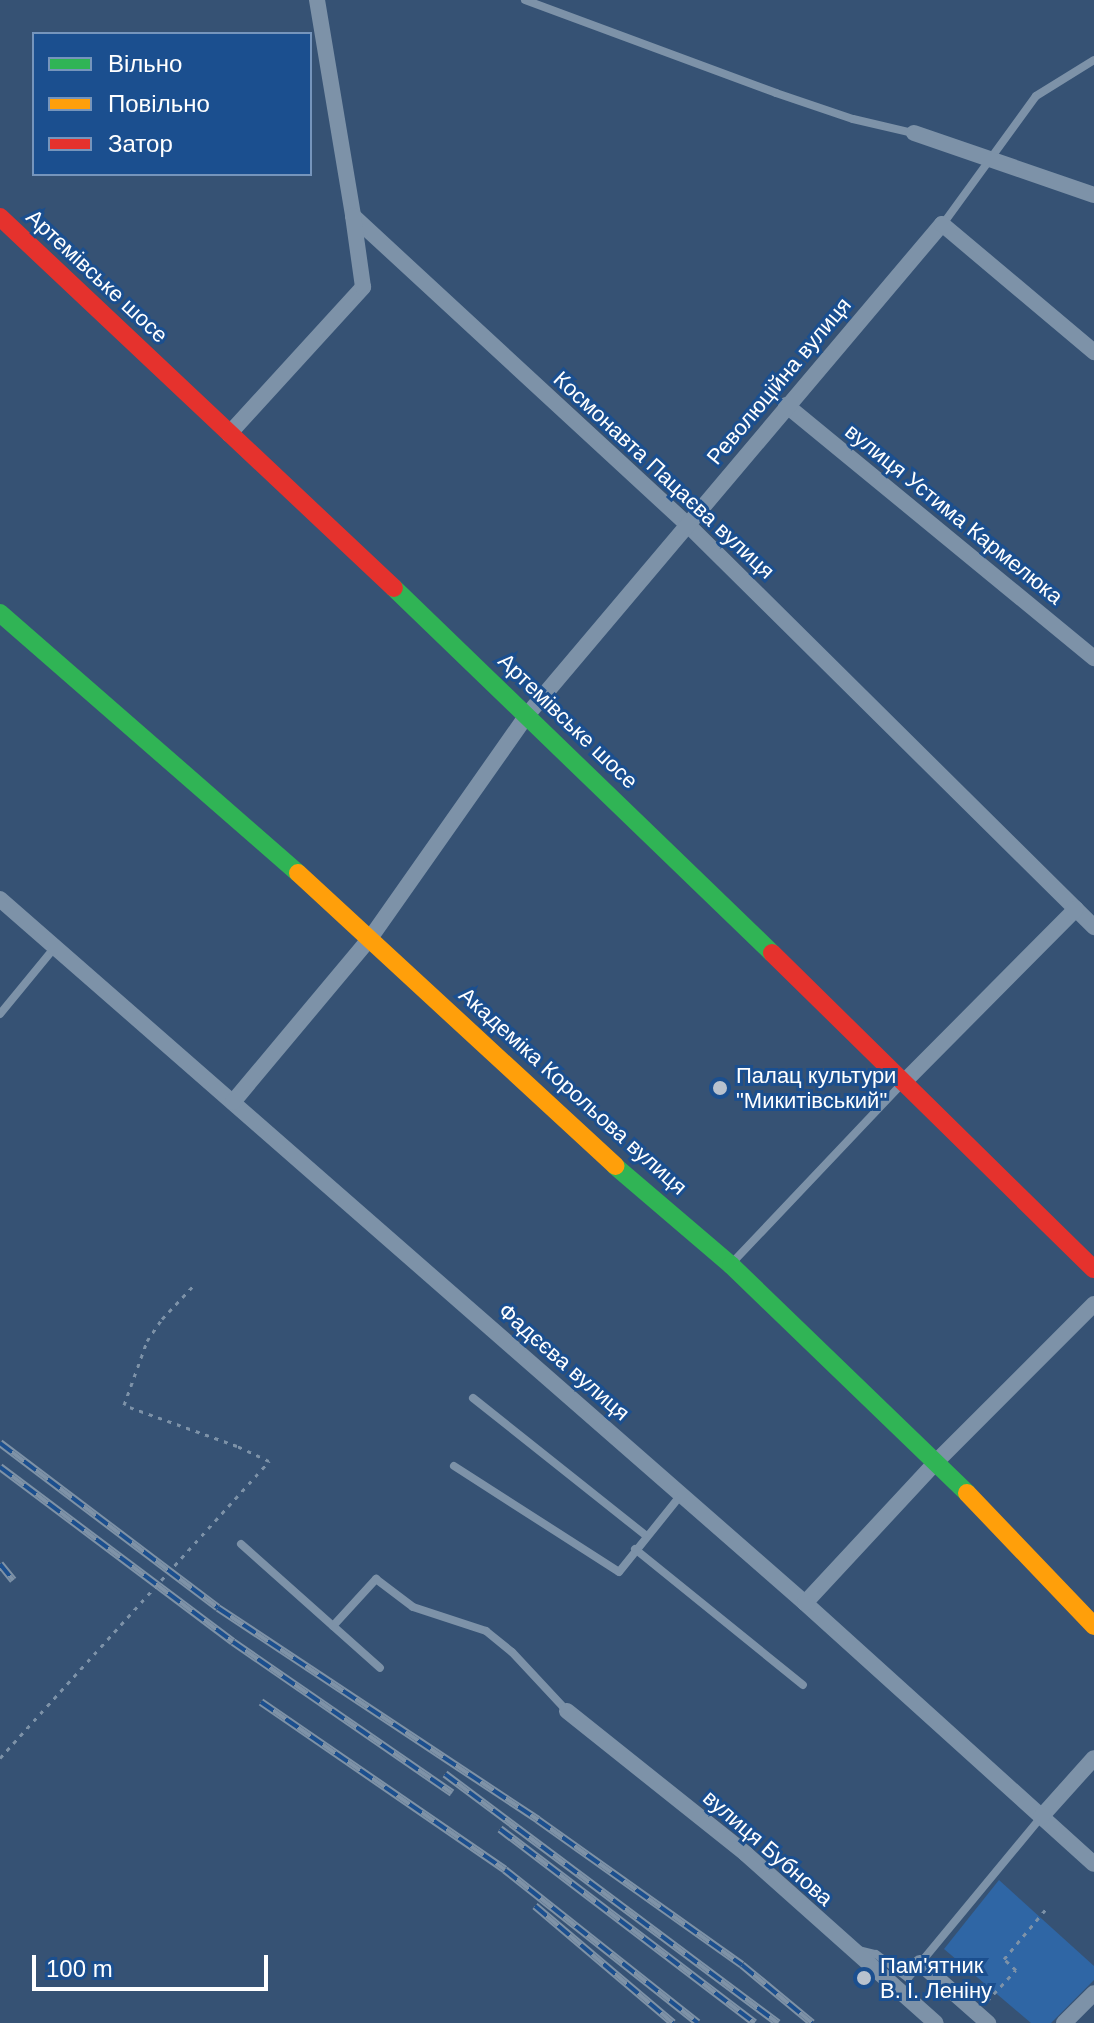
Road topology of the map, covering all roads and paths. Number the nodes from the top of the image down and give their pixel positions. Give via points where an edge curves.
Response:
1 (317, 0) edge
2 (525, 0) edge
3 (1094, 60) edge
4 (914, 133) joint
5 (989, 159) junction
6 (1094, 195) edge
7 (353, 216) junction
8 (0, 217) edge
9 (942, 224) junction
10 (1094, 352) edge
11 (786, 405) junction
12 (229, 434) junction
13 (687, 524) junction
14 (0, 613) edge
15 (1094, 658) edge
16 (528, 714) junction
17 (0, 899) edge
18 (1076, 909) junction
19 (1094, 927) edge
20 (371, 937) junction
21 (55, 947) junction
22 (0, 1014) edge
23 (904, 1082) junction
24 (233, 1102) junction
25 (731, 1265) junction
26 (1094, 1269) edge
27 (193, 1286) dead end
28 (1094, 1304) edge
29 (473, 1398) dead end
30 (937, 1461) junction
31 (454, 1466) dead end
32 (682, 1495) junction
33 (645, 1535) junction
34 (241, 1544) dead end
35 (635, 1549) junction
36 (805, 1603) junction
37 (333, 1626) junction
38 (1094, 1626) edge
39 (380, 1668) dead end
40 (803, 1685) dead end
41 (567, 1711) joint
42 (0, 1758) edge
43 (1094, 1758) edge
44 (1041, 1817) junction
45 (1094, 1864) edge
46 (1046, 1909) dead end
47 (849, 1948) junction
48 (920, 1963) junction
49 (996, 1992) dead end
50 (1094, 1993) edge
51 (936, 2023) edge
52 (988, 2023) edge
53 (1064, 2023) edge

1 - 7 street
2 - 4 lane via 776,93
3 - 5 lane via 1036,96
4 - 5 street
5 - 6 street
5 - 9 lane
7 - 12 street via 363,287
7 - 13 street, Космонавта Пацаєва вулиця
8 - 12 main road, Артемівське шосе
9 - 10 street
9 - 11 street, Революційна вулиця
11 - 13 street, Революційна вулиця
11 - 15 street, вулиця Устима Кармелюка
12 - 16 main road, Артемівське шосе
13 - 16 street, Революційна вулиця
13 - 18 street, Космонавта Пацаєва вулиця
14 - 20 main road, Академіка Корольова вулиця
16 - 20 street, Революційна вулиця
16 - 23 main road, Артемівське шосе
17 - 21 street, Фадєєва вулиця
18 - 19 street, Космонавта Пацаєва вулиця
18 - 23 street
20 - 24 street, Революційна вулиця
20 - 25 main road, Академіка Корольова вулиця via 582,1138
21 - 22 lane
21 - 24 street, Фадєєва вулиця
23 - 25 lane
23 - 26 main road, Артемівське шосе
24 - 32 street, Фадєєва вулиця
25 - 30 main road, Академіка Корольова вулиця
27 - 42 path via 147,1341 124,1405 269,1461
28 - 30 street
29 - 33 lane
30 - 36 street
30 - 38 main road, Академіка Корольова вулиця
31 - 35 lane via 619,1572
32 - 33 lane
32 - 36 street, Фадєєва вулиця
33 - 35 lane
34 - 37 lane
35 - 40 lane
36 - 44 street, Фадєєва вулиця
37 - 39 lane
37 - 41 lane via 376,1579 413,1607 486,1631
41 - 47 street, вулиця Бубнова via 746,1854
43 - 44 street
44 - 45 street, Фадєєва вулиця
44 - 48 lane
46 - 49 path via 1004,1959 1016,1970
47 - 48 lane via 876,1954 908,1978
47 - 51 street, вулиця Бубнова
48 - 52 street
50 - 53 street

